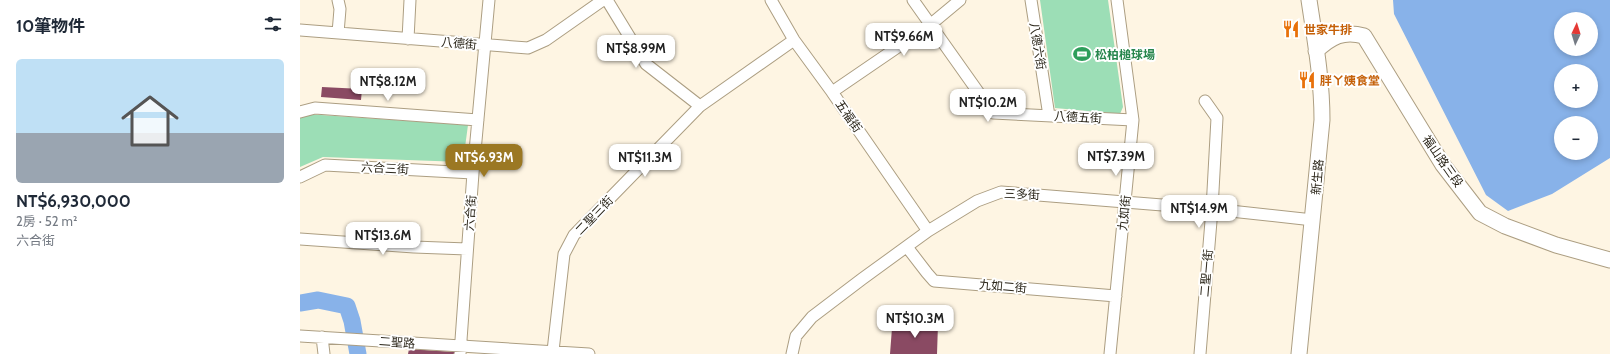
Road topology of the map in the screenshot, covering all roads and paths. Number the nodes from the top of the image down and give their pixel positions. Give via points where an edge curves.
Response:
1 (338, 0) edge
2 (410, 0) edge
3 (489, 0) edge
4 (603, 0) edge
5 (607, 0) edge
6 (771, 0) edge
7 (912, 0) edge
8 (960, 0) edge
9 (1031, 0) edge
10 (1117, 0) edge
11 (1309, 0) edge
12 (930, 25) junction
13 (300, 30) edge
14 (338, 34) junction
15 (408, 39) junction
16 (794, 40) junction
17 (484, 45) junction
18 (1316, 51) junction
19 (832, 92) junction
20 (1205, 100) dead end
21 (700, 106) junction
22 (300, 112) edge
23 (1049, 116) junction
24 (478, 120) junction
25 (1133, 120) junction
26 (473, 173) junction
27 (300, 177) edge
28 (1125, 202) junction
29 (1212, 209) junction
30 (1313, 220) junction
31 (928, 231) junction
32 (300, 239) edge
33 (907, 247) junction
34 (468, 249) junction
35 (1610, 260) edge
36 (1116, 296) junction
37 (300, 336) edge
38 (322, 337) junction
39 (460, 350) edge
40 (553, 351) junction
41 (324, 354) edge
42 (589, 354) edge
43 (792, 354) edge
44 (1110, 354) edge
45 (1200, 354) edge
46 (1299, 354) edge

1 - 14 street
2 - 15 street
3 - 17 street, 六合街
4 - 17 street, 八德街 via 546,40 528,48
5 - 21 street via 646,64
6 - 16 street, 五福街
7 - 12 street, 八德五街
8 - 12 street
9 - 23 street, 八德六街
10 - 25 street, 九如街
11 - 18 street, 新生路
12 - 19 street
12 - 23 street, 八德五街 via 993,113
13 - 14 street, 八德街
14 - 15 street, 八德街
15 - 17 street, 八德街
16 - 19 street, 五福街
16 - 21 street, 二聖三街
17 - 24 street, 六合街
18 - 30 street, 新生路 via 1322,120
18 - 35 street, 福山路三段 via 1328,40 1352,32 1364,36 1443,165 1480,213 1505,226 1556,245
19 - 31 street, 五福街
20 - 29 street, 二聖一街 via 1217,118
21 - 40 street, 二聖三街 via 574,235 564,254
22 - 24 street via 315,108
23 - 25 street, 八德五街
24 - 26 street, 六合街
25 - 28 street, 九如街
26 - 27 street, 六合三街 via 325,165
26 - 34 street, 六合街
28 - 29 street, 三多街
28 - 31 street, 三多街 via 1001,192 977,201
28 - 36 street, 九如街
29 - 30 street, 三多街
29 - 45 street, 二聖一街
30 - 46 street, 新生路
31 - 33 street, 三多街
32 - 34 street
33 - 36 street, 九如二街 via 934,281
33 - 43 street, 三多街 via 812,317 796,336
34 - 39 street, 六合街
36 - 44 street, 九如街
37 - 38 street, 二聖路
38 - 39 street, 二聖路
38 - 41 street
39 - 40 street, 二聖路
40 - 42 street, 二聖路

